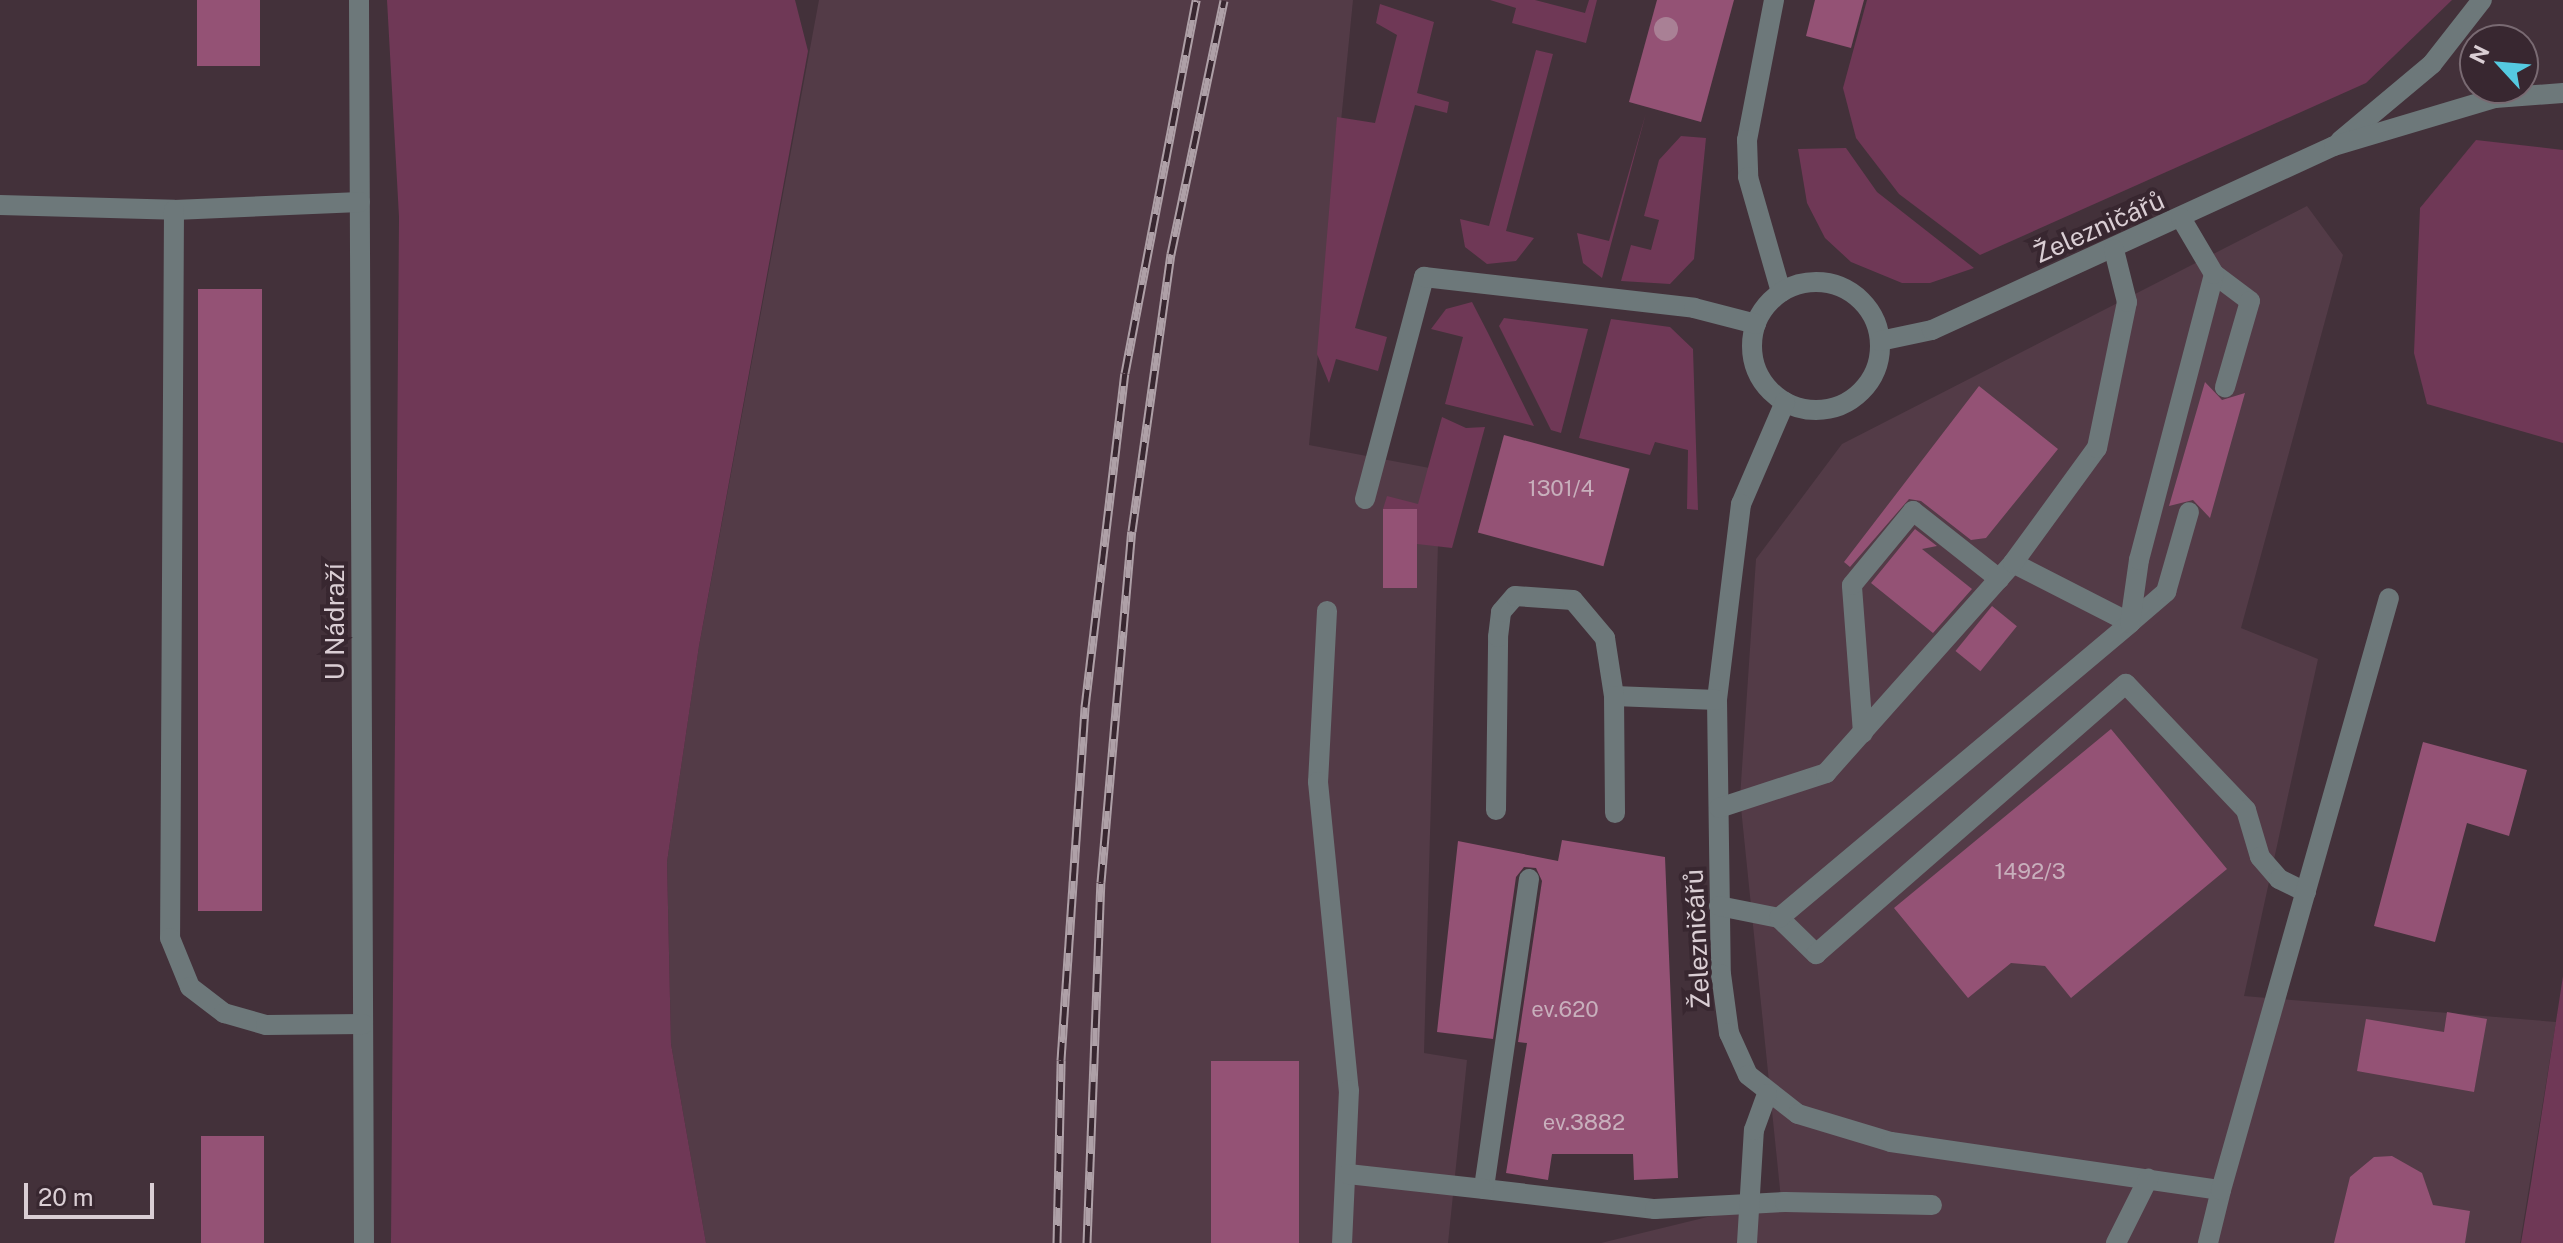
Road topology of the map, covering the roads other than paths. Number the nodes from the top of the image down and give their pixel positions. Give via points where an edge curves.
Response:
1 (359, 0) edge
2 (1774, 0) edge
3 (2482, 0) edge
4 (2563, 93) edge
5 (2334, 146) junction
6 (360, 202) junction
7 (0, 205) edge
8 (174, 210) junction
9 (2181, 218) junction
10 (2114, 250) junction
11 (2214, 274) junction
12 (1781, 292) junction
13 (1756, 324) junction
14 (1880, 341) junction
15 (2225, 387) dead end
16 (1785, 402) junction
17 (1365, 499) dead end
18 (2189, 512) dead end
19 (2013, 563) junction
20 (1999, 579) junction
21 (2389, 598) dead end
22 (1327, 611) dead end
23 (2130, 623) junction
24 (1614, 696) junction
25 (1717, 700) junction
26 (1863, 733) junction
27 (1719, 808) junction
28 (1496, 810) dead end
29 (1615, 813) dead end
30 (1529, 879) dead end
31 (2306, 892) junction
32 (1719, 906) junction
33 (1779, 918) junction
34 (363, 1024) junction
35 (1767, 1094) junction
36 (1348, 1174) junction
37 (2148, 1179) junction
38 (1484, 1189) junction
39 (2221, 1190) junction
40 (1750, 1204) junction
41 (1932, 1205) dead end
42 (364, 1243) edge
43 (1342, 1243) edge
44 (1747, 1243) edge
45 (2116, 1243) edge
46 (2208, 1243) edge

1 - 6 street, U Nádraží
2 - 12 street via 1747,140 1748,177
3 - 5 street via 2432,64
4 - 5 street via 2495,98
5 - 9 street, Železničářů
6 - 8 street
6 - 34 street, U Nádraží
7 - 8 street
8 - 34 street via 170,938 190,987 224,1013 266,1025
9 - 10 street, Železničářů
9 - 11 street
10 - 14 street, Železničářů via 1932,330
10 - 19 street via 2127,302 2097,448
11 - 15 street via 2250,301
11 - 23 street via 2139,560
12 - 13 street
12 - 14 street via 1812,282 1844,288 1869,310
13 - 16 street via 1756,368
13 - 17 street via 1694,308 1424,277
14 - 16 street via 1873,374 1850,400 1818,410
16 - 25 street, Železničářů via 1741,504
18 - 23 street via 2166,592
19 - 20 street
19 - 23 street
20 - 26 street
20 - 26 street via 1913,511 1852,585
21 - 31 street
22 - 36 street via 1318,782 1349,1090
23 - 33 street
24 - 25 street
24 - 28 street via 1605,638 1590,613 1573,600 1515,596 1501,612 1498,637
24 - 29 street
25 - 27 street, Železničářů
26 - 27 street via 1826,773
27 - 32 street, Železničářů
30 - 38 street
31 - 33 street via 2279,879 2260,857 2246,810 2126,684 1816,954
31 - 39 street
32 - 33 street
32 - 35 street, Železničářů via 1729,1033 1748,1075
34 - 42 street, U Nádraží
35 - 37 street, Železničářů via 1836,1128 1891,1142
35 - 40 street via 1754,1130
36 - 38 street
36 - 43 street
37 - 39 street, Železničářů
37 - 45 street
38 - 40 street via 1655,1209
39 - 46 street
40 - 41 street
40 - 44 street

